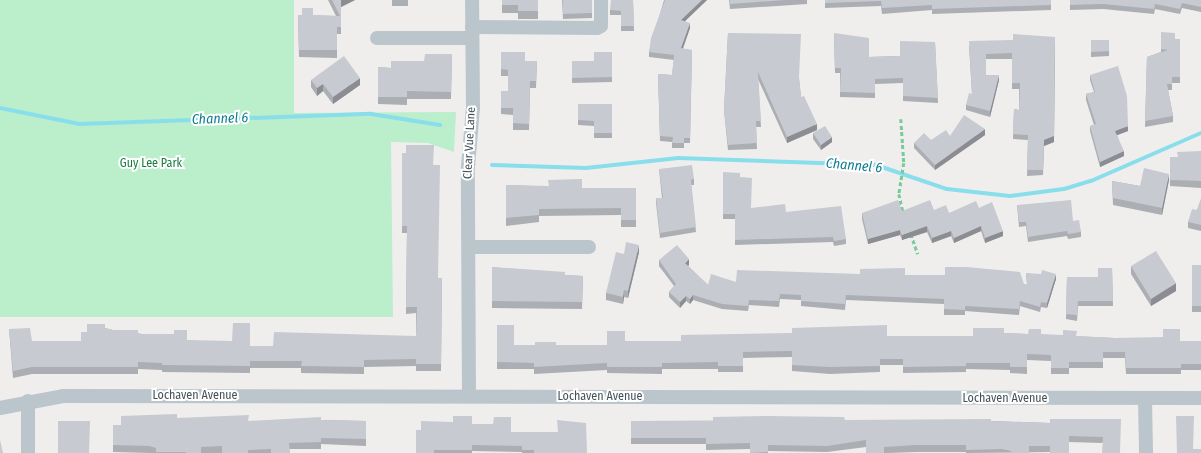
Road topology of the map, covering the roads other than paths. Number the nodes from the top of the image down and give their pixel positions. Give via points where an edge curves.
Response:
1 (472, 0) edge
2 (601, 0) edge
3 (472, 33) junction
4 (377, 38) dead end
5 (469, 247) junction
6 (589, 247) dead end
7 (469, 396) junction
8 (1201, 398) edge
9 (1145, 400) junction
10 (28, 401) junction
11 (0, 408) edge
12 (28, 453) edge
13 (1146, 453) edge

1 - 3 street, Clear Vue Lane
2 - 3 street via 601,26 597,28
3 - 4 street
3 - 5 street, Clear Vue Lane
5 - 6 street
5 - 7 street, Clear Vue Lane
7 - 9 street, Lochaven Avenue
7 - 10 street, Lochaven Avenue via 63,396
8 - 9 street, Lochaven Avenue
9 - 13 street
10 - 11 street, Lochaven Avenue
10 - 12 street

